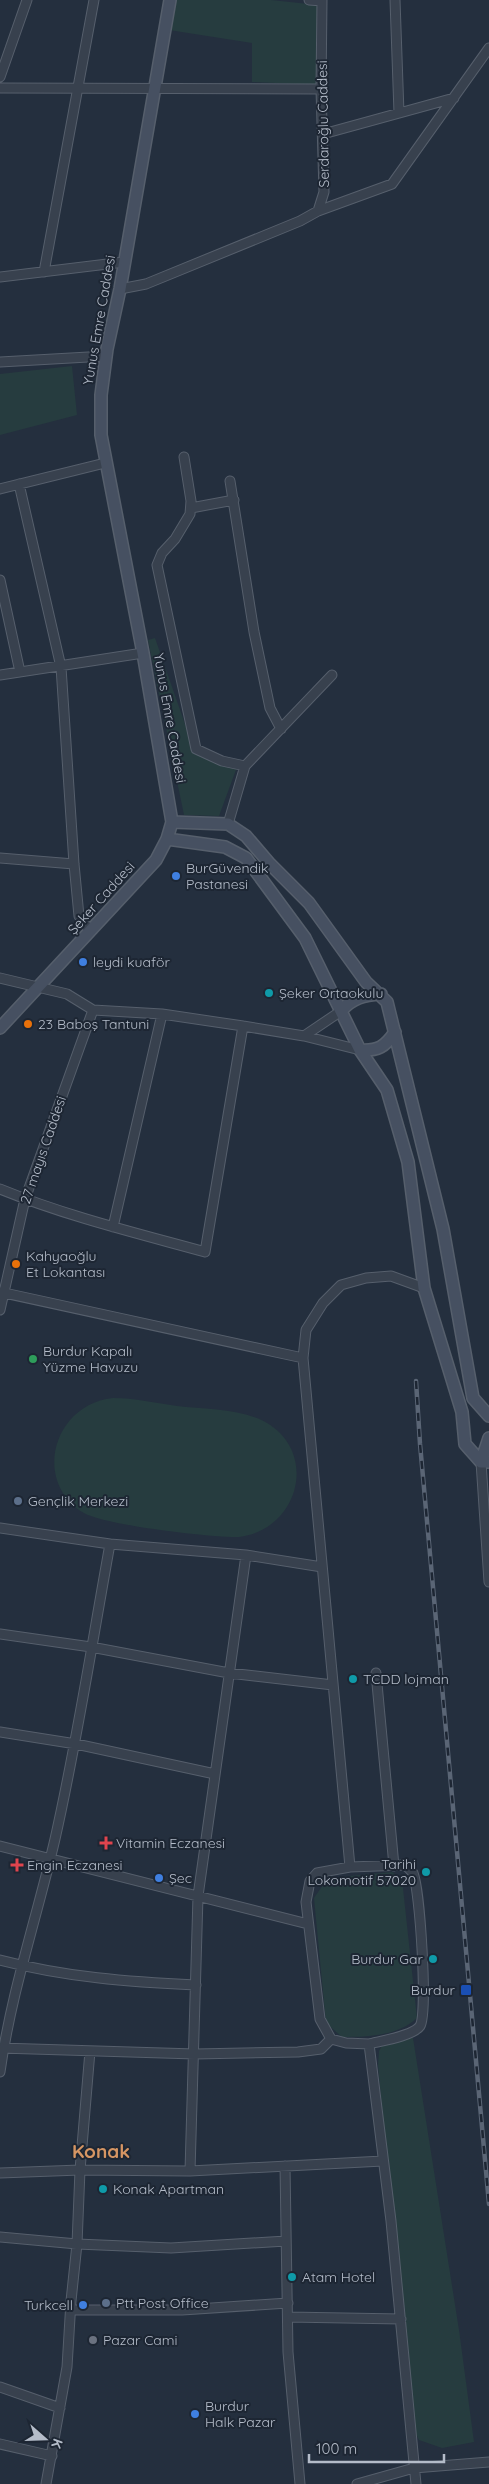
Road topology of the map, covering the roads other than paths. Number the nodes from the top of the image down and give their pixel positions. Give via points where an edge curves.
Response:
1 (28, 0) edge
2 (94, 0) edge
3 (170, 0) edge
4 (309, 0) edge
5 (395, 0) edge
6 (322, 1) edge
7 (489, 48) edge
8 (0, 77) edge
9 (0, 88) edge
10 (321, 88) junction
11 (77, 89) junction
12 (155, 90) junction
13 (454, 98) junction
14 (399, 113) junction
15 (322, 134) junction
16 (318, 211) junction
17 (124, 262) junction
18 (44, 272) junction
19 (0, 277) edge
20 (120, 288) junction
21 (106, 356) junction
22 (0, 362) edge
23 (184, 457) dead end
24 (105, 463) junction
25 (230, 481) dead end
26 (19, 484) junction
27 (0, 489) edge
28 (234, 500) junction
29 (191, 508) junction
30 (0, 580) edge
31 (143, 653) junction
32 (61, 667) junction
33 (20, 672) junction
34 (0, 674) edge
35 (332, 674) dead end
36 (281, 729) junction
37 (245, 766) junction
38 (172, 822) junction
39 (228, 824) junction
40 (167, 839) junction
41 (0, 858) edge
42 (74, 864) junction
43 (90, 931) junction
44 (0, 978) edge
45 (40, 987) junction
46 (381, 994) junction
47 (93, 1010) junction
48 (341, 1010) junction
49 (162, 1014) junction
50 (243, 1026) junction
51 (0, 1028) edge
52 (395, 1032) junction
53 (304, 1036) junction
54 (360, 1050) junction
55 (0, 1189) edge
56 (25, 1199) junction
57 (113, 1226) junction
58 (424, 1288) junction
59 (2, 1292) edge
60 (0, 1310) edge
61 (303, 1358) junction
62 (489, 1416) edge
63 (489, 1438) edge
64 (485, 1462) edge
65 (0, 1528) edge
66 (110, 1544) junction
67 (246, 1555) junction
68 (322, 1567) junction
69 (489, 1582) edge
70 (0, 1634) edge
71 (91, 1647) junction
72 (229, 1673) junction
73 (376, 1673) dead end
74 (333, 1686) junction
75 (0, 1732) edge
76 (76, 1744) junction
77 (215, 1774) junction
78 (0, 1846) edge
79 (50, 1859) junction
80 (394, 1866) junction
81 (350, 1867) junction
82 (198, 1896) junction
83 (308, 1924) junction
84 (0, 1960) edge
85 (22, 1966) junction
86 (196, 1985) junction
87 (331, 2039) junction
88 (369, 2044) junction
89 (2, 2048) edge
90 (90, 2051) junction
91 (195, 2054) junction
92 (0, 2072) edge
93 (383, 2160) junction
94 (285, 2166) junction
95 (80, 2170) junction
96 (190, 2172) junction
97 (0, 2173) edge
98 (0, 2237) edge
99 (286, 2241) junction
100 (78, 2244) junction
101 (288, 2303) junction
102 (70, 2310) junction
103 (288, 2317) junction
104 (400, 2319) junction
105 (0, 2387) edge
106 (60, 2408) junction
107 (0, 2444) edge
108 (52, 2456) junction
109 (489, 2462) edge
110 (414, 2468) junction
111 (46, 2484) edge
112 (300, 2484) edge
113 (357, 2484) edge
114 (416, 2484) edge

1 - 8 street
2 - 11 street
3 - 12 main road, Yunus Emre Caddesi
4 - 6 street
5 - 14 street
6 - 10 street, Serdaroğlu Caddesi
7 - 13 street
9 - 11 street
10 - 12 street
10 - 15 street, Serdaroğlu Caddesi
11 - 12 street
11 - 18 street
12 - 17 main road, Yunus Emre Caddesi
13 - 14 street
13 - 16 street via 392,184
14 - 15 street
15 - 16 street, Serdaroğlu Caddesi via 324,192
16 - 20 street via 146,284
17 - 18 street
17 - 20 main road, Yunus Emre Caddesi
18 - 19 street
20 - 21 main road, Yunus Emre Caddesi
21 - 22 street
21 - 24 main road, Yunus Emre Caddesi via 101,395
23 - 29 street
24 - 26 street
24 - 31 main road, Yunus Emre Caddesi
25 - 28 street
26 - 27 street
26 - 32 street
28 - 29 street
28 - 36 street via 254,632 270,708
29 - 37 street via 186,523 162,553 157,565 164,606 196,749 222,761
30 - 33 street
31 - 32 street
31 - 38 main road, Yunus Emre Caddesi
32 - 33 street
32 - 42 street
33 - 34 street
35 - 36 street
36 - 37 street
37 - 39 street
38 - 39 main road
38 - 40 main road, Şeker Caddesi
39 - 46 main road via 246,836 308,903 366,982
40 - 43 main road, Şeker Caddesi via 156,860
40 - 48 main road via 225,847 246,858 305,938
41 - 42 street
42 - 43 street via 79,916
43 - 45 main road, Şeker Caddesi
44 - 45 street
45 - 47 street via 67,994
45 - 51 main road, Şeker Caddesi
46 - 48 main road via 367,994 349,1001
46 - 52 main road via 388,1002
47 - 49 street
47 - 56 street, 27 mayıs Caddesi
48 - 53 street
48 - 54 main road
49 - 50 street
49 - 57 street
50 - 53 street
50 - 57 street via 205,1252
52 - 54 main road via 386,1045 375,1050
52 - 62 main road via 443,1229 473,1398
53 - 54 street
54 - 58 main road via 387,1090 408,1162
55 - 56 street
56 - 57 street
56 - 59 street, 27 mayıs Caddesi
58 - 61 street via 391,1276 366,1278 341,1286 323,1303 306,1330
58 - 64 main road via 462,1412 465,1444
59 - 60 street, 27 mayıs Caddesi
59 - 61 street
61 - 68 street
63 - 64 main road
64 - 69 street
65 - 66 street
66 - 67 street
66 - 71 street
67 - 68 street
67 - 72 street
68 - 74 street
70 - 71 street
71 - 72 street
71 - 76 street
72 - 74 street
72 - 77 street
73 - 80 street
74 - 81 street
75 - 76 street
76 - 77 street
76 - 79 street
77 - 82 street
78 - 79 street
79 - 82 street
79 - 85 street
80 - 81 street
80 - 88 street via 405,1865 412,1872 419,1912 424,2010 420,2027 410,2033
81 - 83 street via 317,1874 310,1881 306,1902
82 - 83 street
82 - 86 street
83 - 87 street via 320,2019
84 - 85 street
85 - 86 street via 121,1982
85 - 89 street
86 - 91 street
87 - 88 street
87 - 91 street via 321,2049 298,2052
88 - 93 street
89 - 90 street
89 - 92 street
90 - 91 street
90 - 95 street
91 - 96 street
93 - 94 street
93 - 104 street
94 - 96 street
94 - 99 street
95 - 96 street
95 - 97 street
95 - 100 street
98 - 100 street
99 - 100 street via 171,2248
99 - 101 street
100 - 102 street
101 - 102 street via 182,2310
101 - 103 street
102 - 106 street via 67,2367
103 - 104 street
103 - 112 street via 288,2352
104 - 110 street
105 - 106 street
106 - 108 street
107 - 108 street
108 - 111 street
109 - 110 street
110 - 113 street
110 - 114 street

